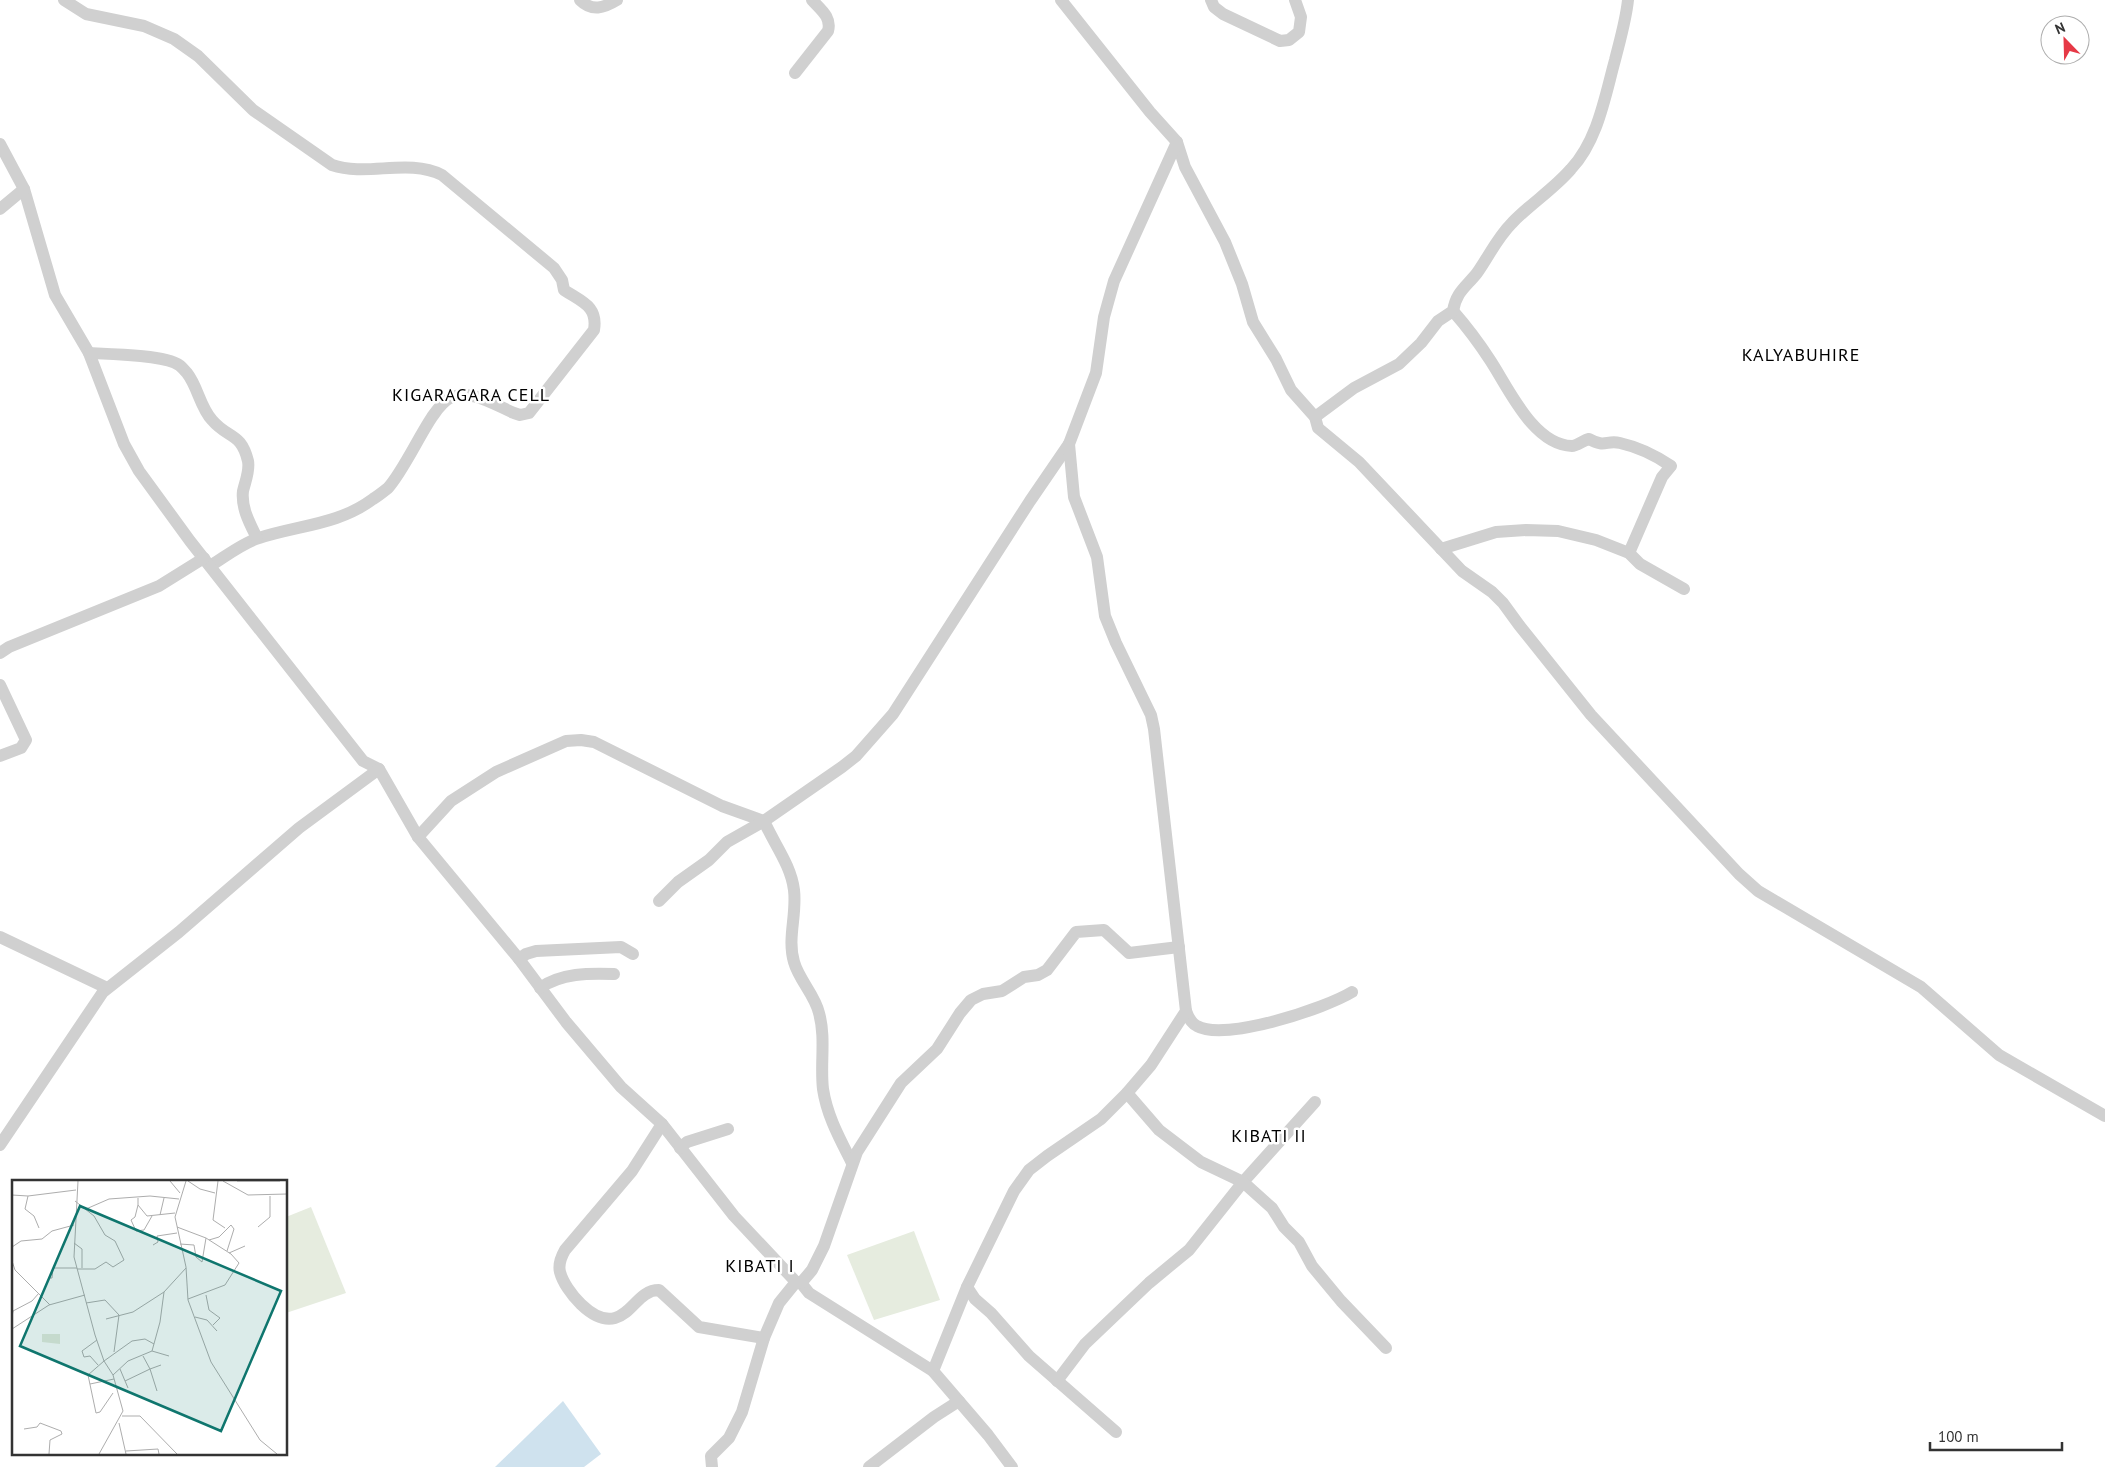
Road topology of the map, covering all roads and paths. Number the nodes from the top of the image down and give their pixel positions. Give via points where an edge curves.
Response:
1 (64, 0) edge
2 (580, 0) edge
3 (617, 0) edge
4 (812, 0) edge
5 (1060, 0) edge
6 (1211, 0) edge
7 (1295, 0) edge
8 (1628, 0) edge
9 (795, 73) dead end
10 (1177, 142) junction
11 (0, 144) edge
12 (24, 189) junction
13 (0, 209) edge
14 (1454, 311) junction
15 (89, 353) junction
16 (1315, 417) junction
17 (1070, 444) junction
18 (257, 538) junction
19 (1442, 549) junction
20 (1629, 553) junction
21 (207, 562) junction
22 (1684, 589) dead end
23 (0, 653) edge
24 (0, 685) edge
25 (0, 756) edge
26 (379, 769) junction
27 (764, 821) junction
28 (418, 837) junction
29 (659, 901) dead end
30 (0, 937) edge
31 (1179, 947) junction
32 (633, 954) dead end
33 (518, 959) junction
34 (614, 974) dead end
35 (108, 988) junction
36 (540, 988) junction
37 (1352, 992) dead end
38 (1186, 1011) junction
39 (1127, 1093) junction
40 (1315, 1102) dead end
41 (2105, 1116) edge
42 (662, 1124) junction
43 (728, 1129) dead end
44 (0, 1145) edge
45 (680, 1148) junction
46 (852, 1162) junction
47 (1243, 1182) junction
48 (798, 1282) junction
49 (967, 1287) junction
50 (764, 1338) junction
51 (1386, 1348) dead end
52 (933, 1372) junction
53 (1056, 1375) junction
54 (959, 1401) junction
55 (1116, 1432) dead end
56 (712, 1467) edge
57 (869, 1467) edge
58 (1012, 1467) edge

1 - 18 street via 86,14 144,26 174,39 198,56 253,110 332,165 364,171 419,168 442,174 554,268 564,290 594,313 594,330 529,413 520,415 469,394 448,398 418,438 388,487 371,501 337,520
2 - 3 street via 596,9
4 - 9 street via 825,14 830,26
5 - 10 street
6 - 7 street via 1223,14 1280,41 1289,40 1299,32 1301,18
8 - 14 street via 1605,96 1585,151 1572,169 1512,223 1496,242 1455,299
10 - 16 street via 1185,167 1225,242 1253,322 1292,390
10 - 17 street via 1114,281 1104,316 1096,373
11 - 12 street
12 - 13 street
12 - 15 street via 55,296
14 - 16 street via 1438,321 1399,364 1354,388
14 - 20 street via 1475,336 1519,407 1540,431 1556,442 1574,446 1590,439 1599,445 1618,442 1654,454 1671,466 1662,477
15 - 18 street via 179,364 187,373 210,419 239,440 244,449 248,464 243,504
15 - 21 street via 124,444 139,471
16 - 19 street via 1318,428 1359,462
17 - 27 street via 892,714 856,756
17 - 31 street via 1074,497 1097,557 1105,616 1151,715
18 - 21 street
19 - 20 street via 1483,535 1526,530 1574,534
19 - 41 street via 1462,571 1492,592 1591,715 1758,891 1921,987 1999,1055
20 - 22 street via 1654,574
21 - 23 street via 159,586
21 - 26 street via 363,761
24 - 25 street via 26,740 21,748
26 - 28 street
26 - 35 street via 299,828 180,932
27 - 28 street via 722,806 594,742 581,740 553,746 468,788 451,801
27 - 29 street via 727,842
27 - 46 street via 792,881 790,938 794,964 819,1012 826,1104
28 - 33 street
30 - 35 street
31 - 38 street
31 - 46 street via 1129,953 1104,930 1076,932 1047,970 1002,991 971,1000 937,1048 892,1095
32 - 33 street via 621,947 536,951
33 - 36 street
34 - 36 street via 572,976 551,980
35 - 44 street
36 - 42 street via 621,1087
37 - 38 street via 1326,1005 1270,1023 1222,1030 1198,1027
38 - 39 street via 1151,1065
39 - 47 street via 1159,1130 1201,1162
39 - 49 street via 1101,1119 1029,1170 1014,1191
40 - 47 street
42 - 45 street
42 - 50 street via 632,1171 565,1250 559,1270 564,1282 580,1304 594,1315 608,1320 626,1313 652,1290 659,1290 699,1327
43 - 45 street via 687,1142
45 - 48 street via 734,1216
46 - 48 street via 824,1246 812,1270
47 - 51 street via 1272,1208 1299,1242 1312,1266
47 - 53 street via 1189,1250 1104,1325
48 - 50 street via 779,1303
48 - 52 street via 831,1308
49 - 52 street
49 - 53 street via 1029,1356
50 - 56 street via 742,1412 729,1438 712,1456
52 - 54 street
53 - 55 street
54 - 57 street via 934,1416
54 - 58 street

